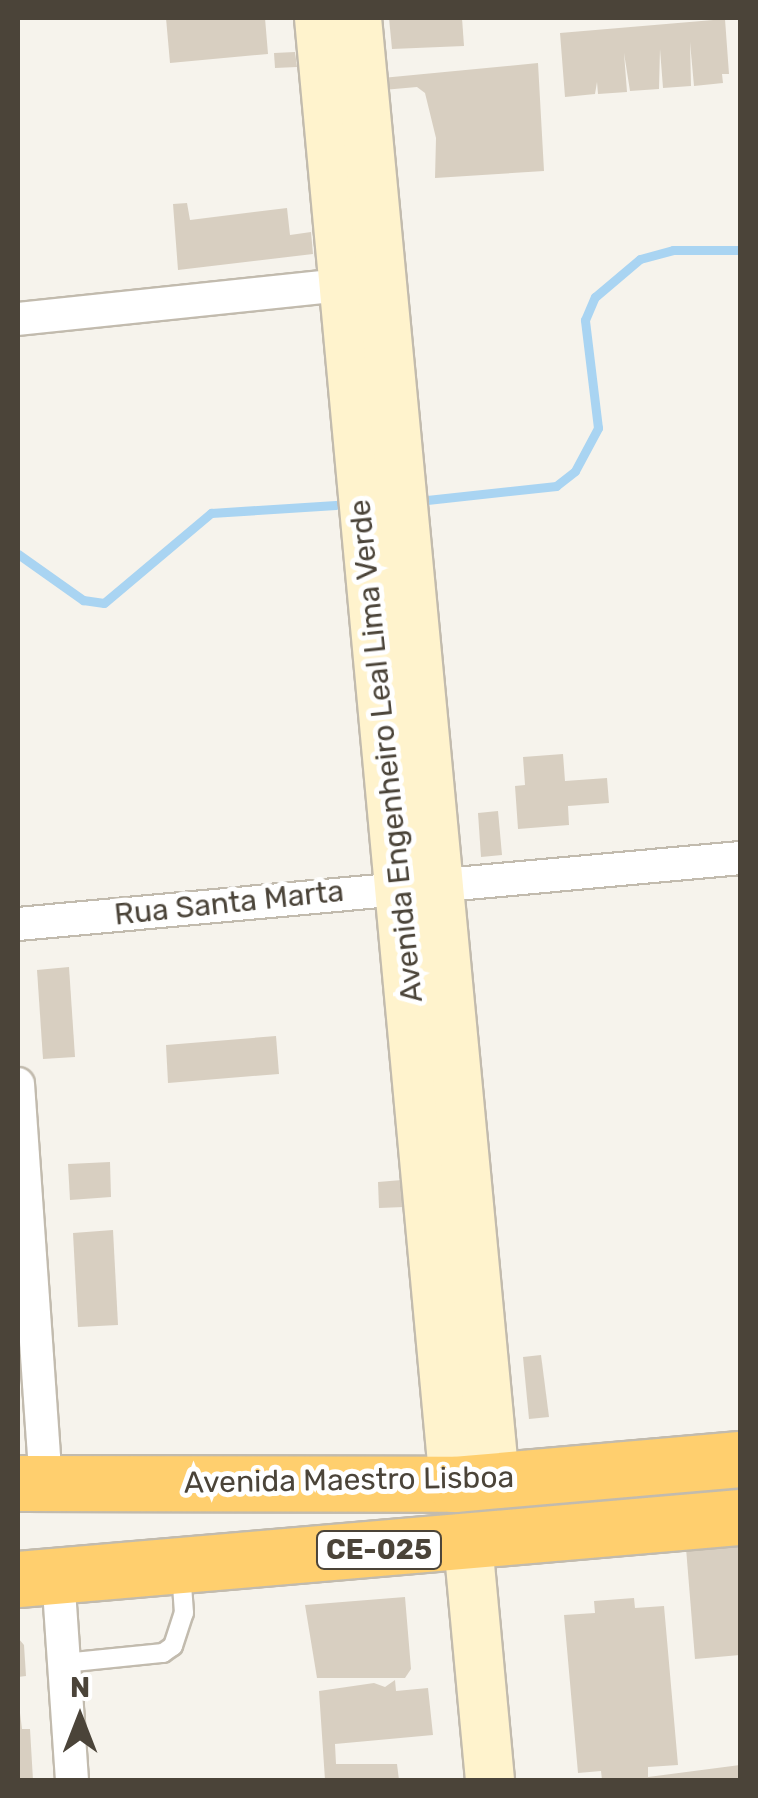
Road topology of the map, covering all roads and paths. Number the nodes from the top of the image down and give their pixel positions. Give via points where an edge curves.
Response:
1 (318, 18) edge
2 (357, 18) edge
3 (363, 283) junction
4 (18, 319) edge
5 (740, 858) edge
6 (418, 884) junction
7 (18, 924) edge
8 (18, 1084) edge
9 (740, 1459) edge
10 (32, 1482) edge
11 (474, 1482) junction
12 (740, 1518) edge
13 (468, 1542) junction
14 (181, 1566) junction
15 (38, 1577) edge
16 (64, 1662) junction
17 (72, 1780) edge
18 (490, 1780) edge

1 - 3 main road, Avenida Engenheiro Leal Lima Verde
2 - 3 main road, Avenida Engenheiro Leal Lima Verde
3 - 4 street
3 - 6 main road, Avenida Engenheiro Leal Lima Verde
5 - 6 street, Rua Santa Marta
6 - 7 street, Rua Santa Marta
6 - 11 main road, Avenida Engenheiro Leal Lima Verde
8 - 10 street
9 - 11 highway, Avenida Maestro Lisboa / CE-025
10 - 11 highway, Avenida Maestro Lisboa / CE-025
12 - 13 highway, Avenida Maestro Lisboa / CE-025
13 - 14 highway, Avenida Maestro Lisboa / CE-025
13 - 18 main road
14 - 15 highway, Avenida Maestro Lisboa / CE-025
14 - 16 lane via 184,1613 174,1646 162,1653
15 - 16 street
16 - 17 street

